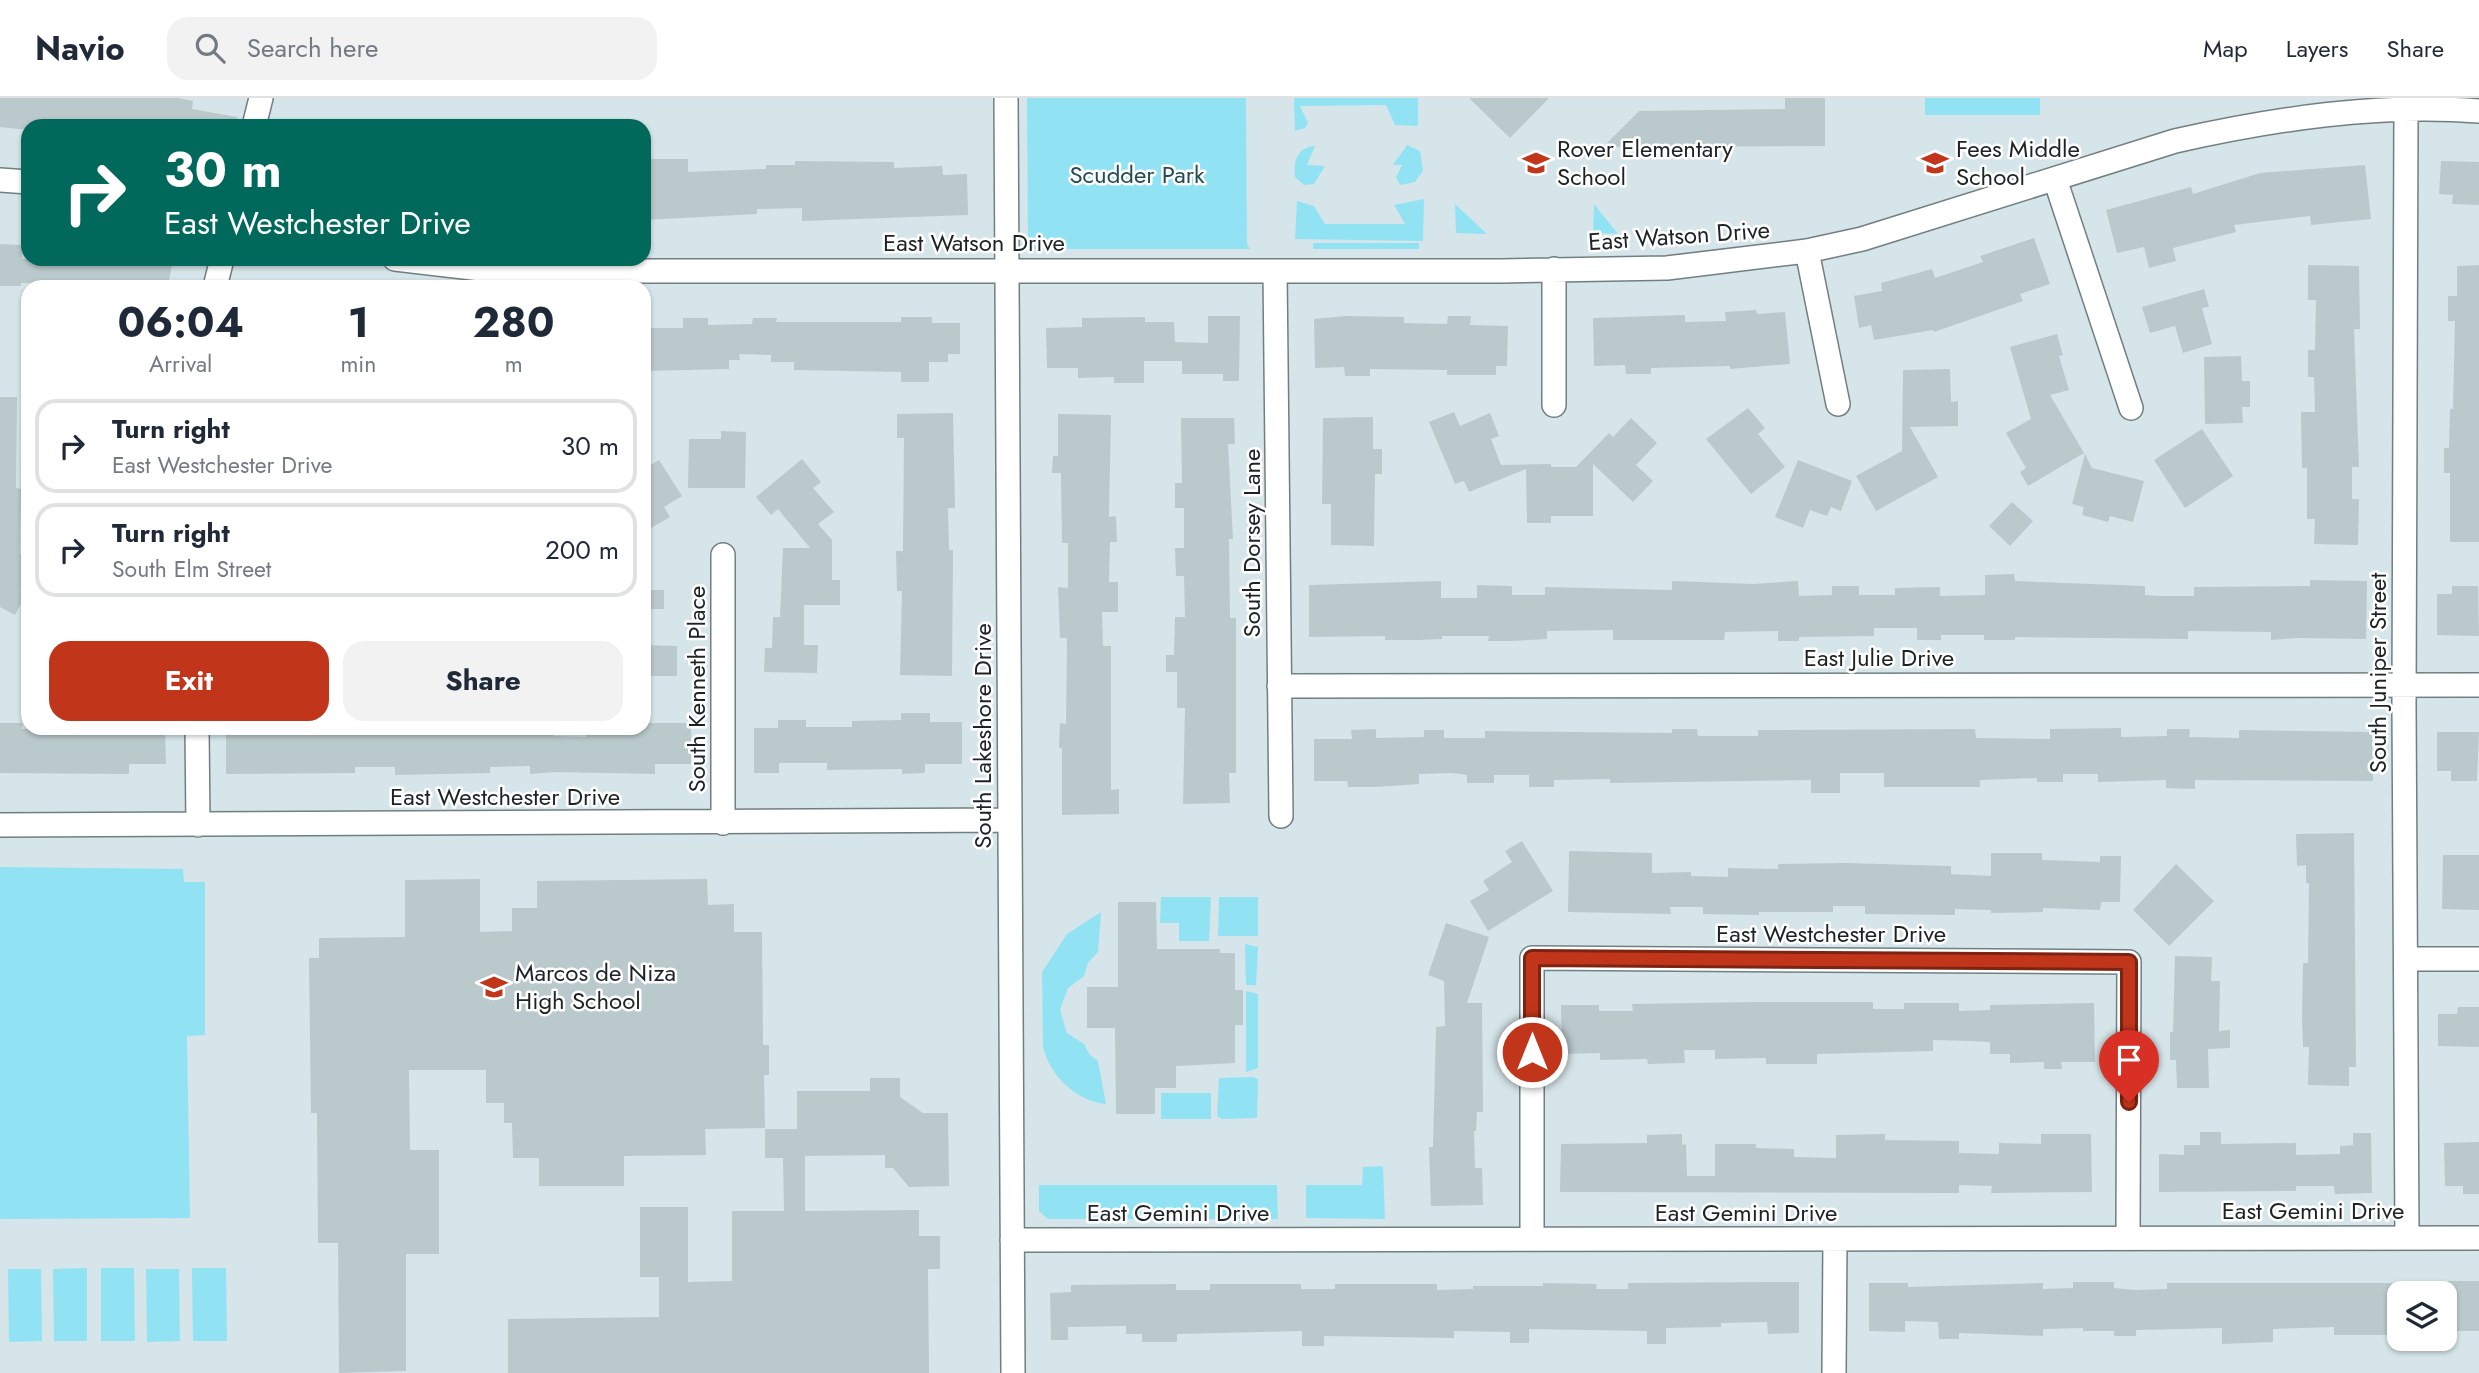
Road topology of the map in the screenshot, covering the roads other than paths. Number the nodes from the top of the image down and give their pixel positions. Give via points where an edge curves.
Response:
1 (261, 98) edge
2 (1006, 98) edge
3 (2406, 109) junction
4 (2479, 111) edge
5 (256, 119) edge
6 (2054, 179) junction
7 (0, 180) edge
8 (21, 182) edge
9 (1807, 251) junction
10 (455, 266) edge
11 (1006, 268) junction
12 (1554, 269) junction
13 (1275, 271) junction
14 (1838, 404) dead end
15 (1554, 405) dead end
16 (2131, 408) dead end
17 (723, 555) dead end
18 (1279, 685) junction
19 (2404, 685) junction
20 (2479, 685) edge
21 (197, 735) edge
22 (1281, 816) dead end
23 (1010, 820) junction
24 (723, 823) junction
25 (0, 825) edge
26 (198, 825) junction
27 (2406, 959) junction
28 (2479, 959) edge
29 (1532, 1237) junction
30 (2407, 1237) junction
31 (2128, 1238) junction
32 (2479, 1238) edge
33 (1012, 1240) junction
34 (1835, 1240) junction
35 (1013, 1373) edge
36 (1834, 1373) edge

1 - 5 street
2 - 11 street, South Lakeshore Drive
3 - 4 street, East Watson Drive
3 - 6 street, East Watson Drive via 2290,119 2210,134
3 - 19 street, South Juniper Street
6 - 9 street, East Watson Drive via 1862,239
6 - 16 street
7 - 8 street
9 - 12 street, East Watson Drive via 1667,268
9 - 14 street
10 - 11 street, East Watson Drive via 498,271
11 - 13 street, East Watson Drive
11 - 23 street, South Lakeshore Drive
12 - 13 street, East Watson Drive
12 - 15 street
13 - 18 street, South Dorsey Lane
17 - 24 street, South Kenneth Place
18 - 19 street, East Julie Drive
18 - 22 street, South Dorsey Lane
19 - 20 street, East Julie Drive
19 - 27 street, South Juniper Street
21 - 26 street
23 - 24 street, East Westchester Drive
23 - 33 street, South Lakeshore Drive
24 - 26 street, East Westchester Drive
25 - 26 street, East Westchester Drive
27 - 28 street
27 - 30 street, South Juniper Street
29 - 31 street, East Westchester Drive via 1532,958 2129,962
29 - 33 street, East Gemini Drive
29 - 34 street, East Gemini Drive
30 - 31 street, East Gemini Drive
30 - 32 street, East Gemini Drive
31 - 34 street, East Gemini Drive
33 - 35 street, South Lakeshore Drive
34 - 36 street

